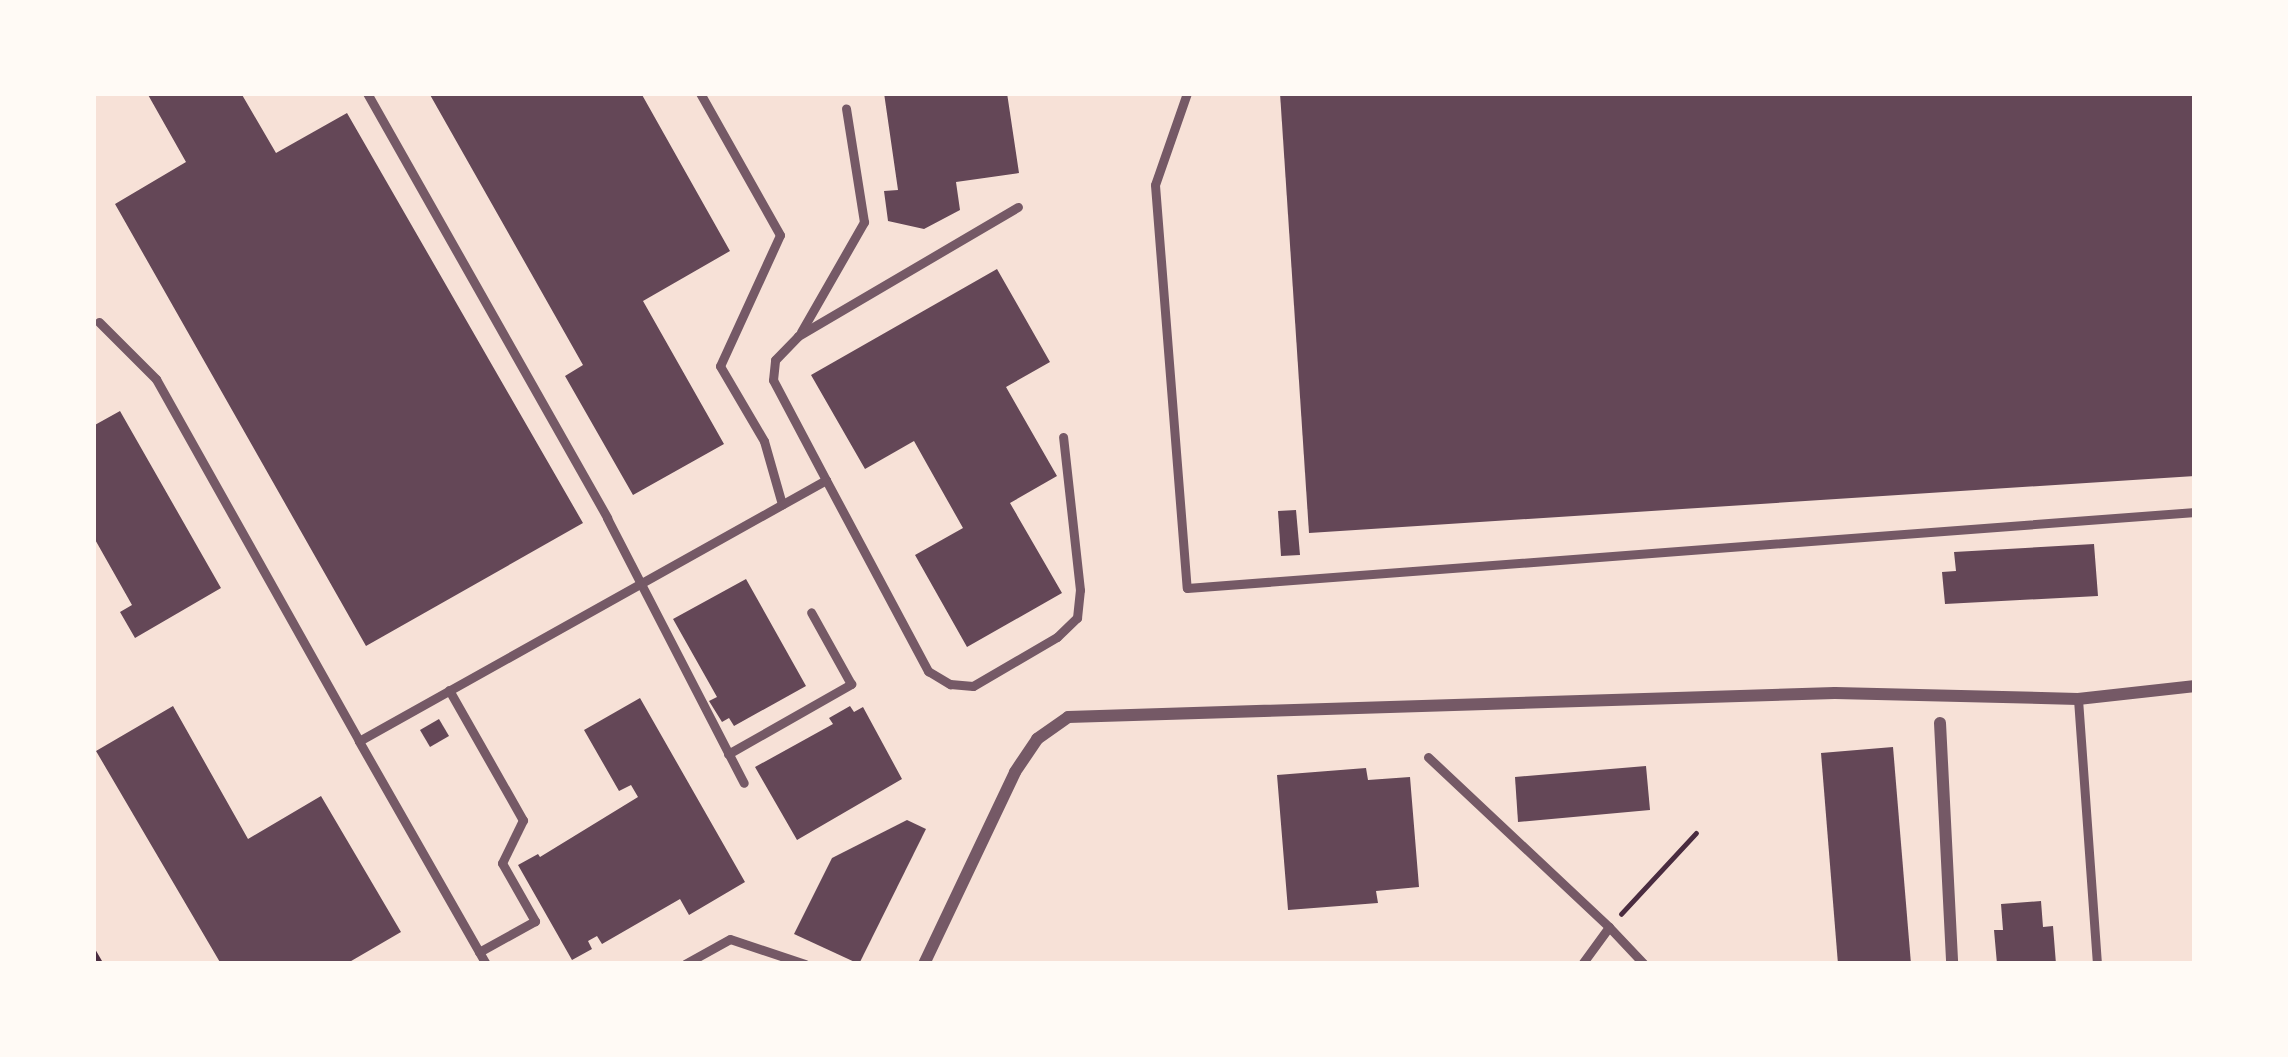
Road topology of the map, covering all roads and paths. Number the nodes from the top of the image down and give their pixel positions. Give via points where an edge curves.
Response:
1 (367, 93) edge
2 (700, 93) edge
3 (1187, 93) edge
4 (845, 108) dead end
5 (1018, 207) dead end
6 (99, 322) dead end
7 (798, 336) junction
8 (1063, 437) dead end
9 (826, 480) junction
10 (782, 504) junction
11 (2195, 512) edge
12 (638, 584) junction
13 (811, 611) dead end
14 (2195, 686) edge
15 (449, 690) junction
16 (2078, 699) junction
17 (1940, 723) dead end
18 (358, 741) junction
19 (728, 754) junction
20 (1428, 757) dead end
21 (744, 783) dead end
22 (1696, 833) dead end
23 (1609, 926) junction
24 (93, 950) edge
25 (479, 952) junction
26 (101, 964) edge
27 (486, 964) edge
28 (686, 964) edge
29 (805, 964) edge
30 (924, 964) edge
31 (1582, 964) edge
32 (1644, 964) edge
33 (1952, 964) edge
34 (2097, 964) edge

1 - 12 lane
2 - 10 lane via 780,235 720,366 764,441
3 - 11 lane via 1155,185 1186,588
4 - 7 lane via 864,222
5 - 7 lane
6 - 18 lane via 155,380
7 - 9 lane via 775,360 773,380
8 - 9 lane via 1077,618 1058,638 974,686 928,671
9 - 10 lane
10 - 12 lane
12 - 15 lane
12 - 19 lane
13 - 19 lane via 851,684
14 - 16 street
15 - 18 lane
15 - 25 lane via 524,820 502,862 535,921
16 - 30 street via 1835,692 1068,717 1037,739 1015,772
16 - 34 lane
17 - 33 street
18 - 25 lane
19 - 21 lane
20 - 23 lane
22 - 23 path
23 - 31 lane
23 - 32 lane
24 - 26 path
25 - 27 lane
28 - 29 lane via 730,938

